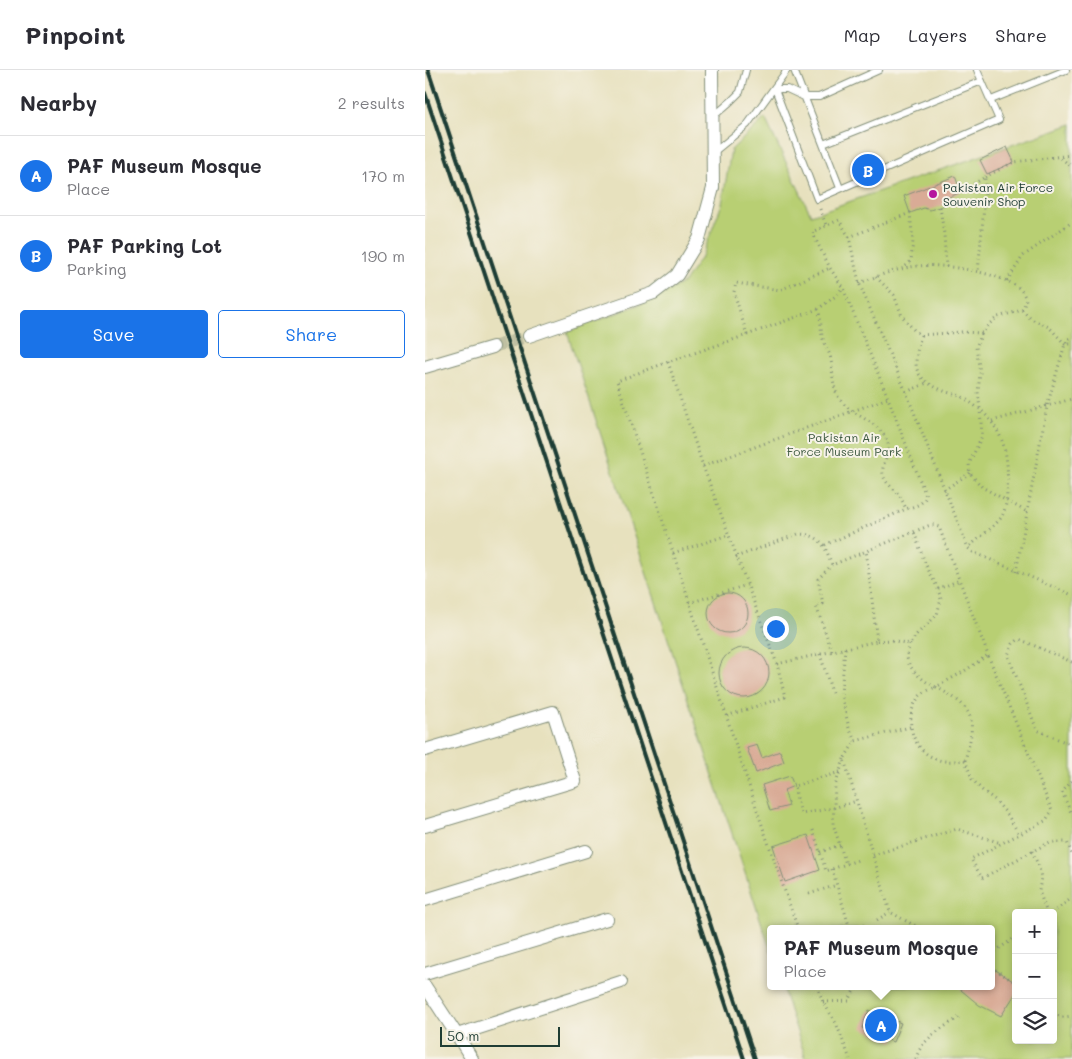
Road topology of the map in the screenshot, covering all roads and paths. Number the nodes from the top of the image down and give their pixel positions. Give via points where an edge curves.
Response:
1 (712, 70) edge
2 (746, 70) edge
3 (787, 70) edge
4 (794, 70) edge
5 (879, 70) edge
6 (977, 70) edge
7 (1066, 70) edge
8 (982, 81) junction
9 (775, 88) junction
10 (803, 97) junction
11 (991, 100) junction
12 (713, 116) junction
13 (823, 144) junction
14 (713, 152) junction
15 (1072, 155) edge
16 (1061, 157) junction
17 (1072, 167) edge
18 (985, 177) junction
19 (840, 188) junction
20 (961, 192) dead end
21 (817, 199) junction
22 (940, 207) dead end
23 (1072, 222) edge
24 (826, 225) junction
25 (849, 237) junction
26 (946, 267) junction
27 (830, 268) junction
28 (905, 268) junction
29 (978, 272) junction
30 (876, 277) junction
31 (1007, 280) junction
32 (859, 283) junction
33 (843, 288) junction
34 (818, 309) junction
35 (1022, 310) junction
36 (982, 333) junction
37 (747, 335) junction
38 (921, 335) junction
39 (1072, 335) edge
40 (529, 336) tunnel mouth
41 (1065, 344) junction
42 (1072, 344) edge
43 (493, 347) tunnel mouth
44 (667, 362) junction
45 (425, 367) edge
46 (927, 383) junction
47 (905, 392) junction
48 (888, 398) junction
49 (1072, 400) edge
50 (1047, 406) junction
51 (980, 409) junction
52 (852, 412) junction
53 (992, 421) junction
54 (703, 466) junction
55 (970, 473) junction
56 (944, 490) junction
57 (1006, 500) junction
58 (906, 509) junction
59 (1027, 512) junction
60 (914, 532) junction
61 (728, 535) junction
62 (825, 545) junction
63 (968, 548) junction
64 (866, 550) junction
65 (673, 553) junction
66 (736, 556) junction
67 (833, 565) junction
68 (1016, 572) junction
69 (960, 580) junction
70 (747, 585) junction
71 (938, 589) junction
72 (1072, 595) edge
73 (689, 602) junction
74 (877, 641) junction
75 (910, 644) junction
76 (845, 648) junction
77 (832, 651) junction
78 (820, 654) junction
79 (988, 655) junction
80 (1072, 662) edge
81 (777, 664) junction
82 (936, 687) junction
83 (833, 696) dead end
84 (726, 716) junction
85 (910, 727) junction
86 (855, 741) junction
87 (1072, 745) edge
88 (425, 750) edge
89 (844, 758) junction
90 (965, 760) junction
91 (840, 772) junction
92 (1072, 781) edge
93 (857, 801) junction
94 (833, 808) junction
95 (1072, 815) edge
96 (425, 826) edge
97 (813, 830) dead end
98 (1019, 834) junction
99 (1002, 843) junction
100 (840, 845) junction
101 (586, 851) dead end
102 (1032, 851) junction
103 (820, 852) junction
104 (1072, 854) edge
105 (873, 855) junction
106 (861, 859) dead end
107 (846, 864) junction
108 (832, 869) junction
109 (837, 884) junction
110 (809, 894) dead end
111 (1072, 898) edge
112 (425, 900) edge
113 (1046, 909) edge
114 (1057, 909) edge
115 (890, 912) junction
116 (607, 919) dead end
117 (877, 920) dead end
118 (797, 925) edge
119 (851, 925) edge
120 (914, 925) edge
121 (1012, 940) edge
122 (995, 951) edge
123 (995, 970) edge
124 (425, 974) edge
125 (1012, 980) edge
126 (621, 982) dead end
127 (425, 986) edge
128 (818, 990) edge
129 (854, 990) edge
130 (823, 1002) junction
131 (1057, 1015) edge
132 (961, 1016) dead end
133 (1072, 1016) edge
134 (457, 1035) junction
135 (472, 1059) edge
136 (850, 1059) edge
137 (916, 1059) edge

1 - 12 street
2 - 12 lane via 740,92
3 - 9 lane
4 - 10 lane
5 - 10 lane via 819,97
6 - 8 lane
7 - 11 lane
8 - 11 lane
8 - 13 lane
9 - 10 lane
9 - 14 lane via 747,125
9 - 21 lane
10 - 13 lane
11 - 19 lane via 999,120
12 - 14 street
13 - 19 lane
14 - 40 street via 713,188 699,239 677,276 653,293
15 - 16 path
16 - 17 path
16 - 18 path via 1014,162
18 - 20 path
18 - 29 path
19 - 21 lane
21 - 24 path
22 - 26 path
23 - 31 path via 1023,256
24 - 25 path via 839,220
24 - 27 path via 812,232
25 - 28 path via 910,213 913,241 911,261
25 - 32 path
26 - 28 path via 920,265
26 - 29 path
27 - 33 path
27 - 37 path via 780,290 736,283 734,292
28 - 30 path
29 - 31 path
30 - 32 path
30 - 38 path via 894,295 902,316
31 - 35 path via 1024,293 1026,301
32 - 47 path
33 - 34 path
33 - 48 path
34 - 37 path
34 - 52 path via 835,388
35 - 36 path via 998,317
35 - 41 path via 1031,319 1049,327
36 - 38 path
36 - 51 path via 976,347
37 - 44 path
38 - 46 path via 916,368 918,376
39 - 41 path
41 - 42 path
41 - 50 path
43 - 45 street
44 - 54 path
44 - 65 path via 617,381
46 - 47 path
46 - 51 path
47 - 56 path
48 - 52 path
48 - 58 path via 925,492 922,503
49 - 50 path
50 - 53 path
50 - 59 path
51 - 53 path
51 - 55 path via 982,436 969,464
52 - 54 path
52 - 58 path via 864,418 887,440 883,474
53 - 57 path via 1007,457
54 - 61 path
55 - 56 path
55 - 57 path via 982,487
56 - 63 path
57 - 59 path
57 - 63 path via 1002,516
58 - 62 path
59 - 68 path
60 - 64 path
60 - 69 path via 933,525 939,527
60 - 71 path
61 - 65 path
61 - 66 path
62 - 66 path via 814,536 798,534
62 - 67 path
63 - 68 path
64 - 67 path
64 - 74 path
65 - 73 path
66 - 70 path
67 - 77 path via 818,579 823,604 816,606
68 - 72 path
69 - 71 path
69 - 79 path
70 - 73 path
70 - 81 path
71 - 75 path via 941,599 937,615
73 - 84 path
74 - 75 path
74 - 76 path
75 - 82 path via 909,665 924,682
76 - 77 path
76 - 86 path via 841,694
77 - 78 path
78 - 81 path
78 - 83 path
79 - 82 path
79 - 98 path via 1053,811 1045,821
80 - 87 path via 1019,639 1008,655 1037,730
81 - 84 path via 785,697
82 - 85 path via 920,694 911,711
82 - 90 path via 957,699 967,709 972,721
84 - 118 path
85 - 86 path
85 - 90 path via 913,737 935,759
86 - 89 path
88 - 96 street via 553,712 575,781
89 - 91 path
89 - 93 path
90 - 98 path via 972,779 1007,814
91 - 94 path
91 - 94 path via 794,786 801,814
92 - 95 path via 1062,792
93 - 94 path
93 - 105 path
94 - 100 path via 833,824
97 - 103 path
98 - 99 path
99 - 102 path via 971,859 982,878
99 - 105 path via 957,829
100 - 103 path
100 - 107 path
101 - 112 street
102 - 104 path via 1050,842 1067,842
102 - 113 path via 1039,867 1039,891
103 - 108 path via 826,871
105 - 115 path
106 - 107 path
107 - 108 path
108 - 109 path
109 - 110 path
109 - 119 path
111 - 114 path
115 - 117 path
115 - 120 path
116 - 124 street
121 - 122 path
123 - 125 path
126 - 134 street
127 - 134 street
128 - 130 path
129 - 130 path via 849,1001
130 - 136 path via 836,1023
131 - 133 path
132 - 137 path via 925,1041
134 - 135 street

